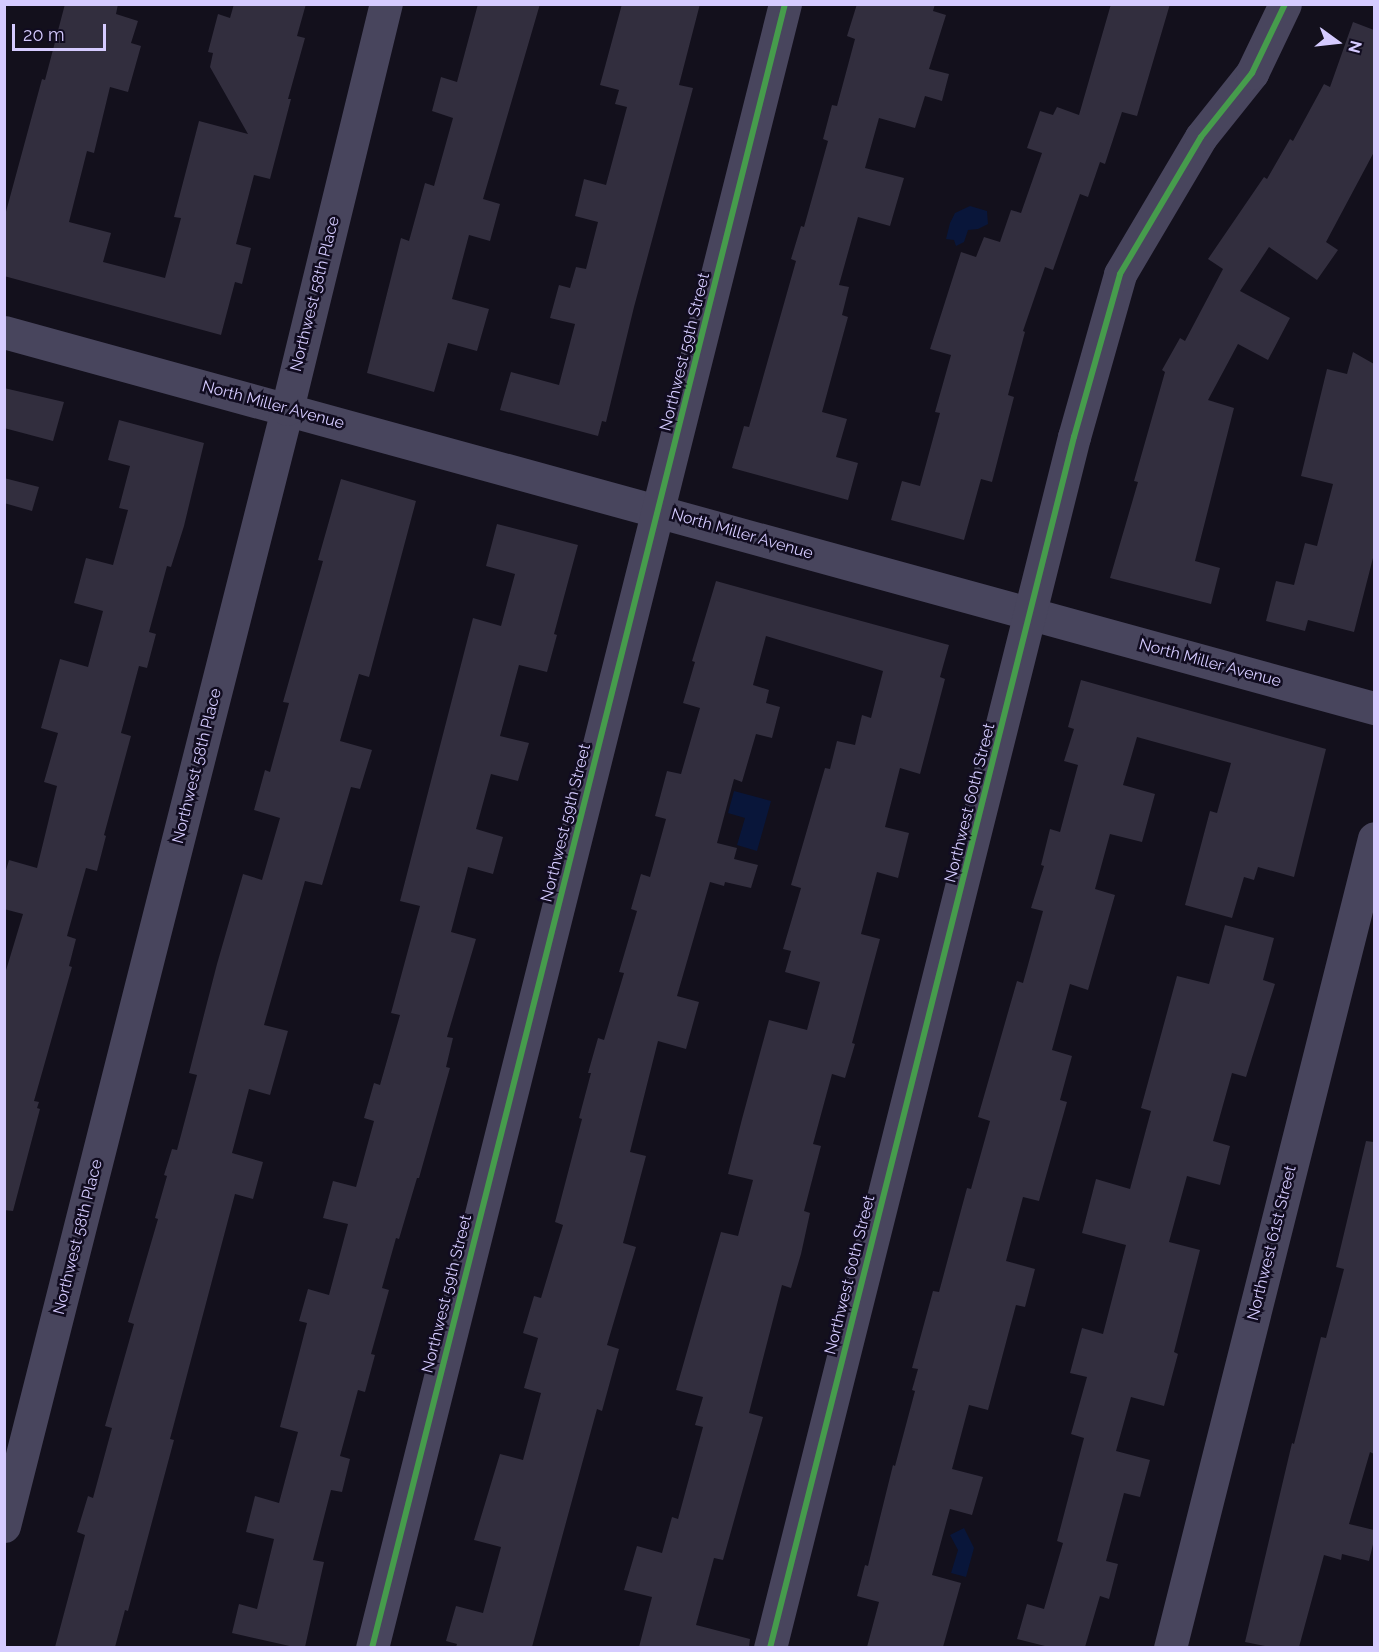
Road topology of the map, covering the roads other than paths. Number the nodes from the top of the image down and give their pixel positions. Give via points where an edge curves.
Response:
1 (386, 4) edge
2 (785, 4) edge
3 (1286, 4) edge
4 (4, 332) edge
5 (287, 409) junction
6 (659, 511) junction
7 (1031, 615) junction
8 (1374, 708) edge
9 (1374, 838) edge
10 (4, 1526) edge
11 (372, 1647) edge
12 (770, 1647) edge
13 (1170, 1647) edge

1 - 5 street, Northwest 58th Place
2 - 6 street, Northwest 59th Street
3 - 7 street, Northwest 60th Street via 1252,73 1202,137 1120,274 1074,437
4 - 5 street, North Miller Avenue
5 - 6 street, North Miller Avenue
5 - 10 street, Northwest 58th Place
6 - 7 street, North Miller Avenue
6 - 11 street, Northwest 59th Street
7 - 8 street, North Miller Avenue
7 - 12 street, Northwest 60th Street
9 - 13 street, Northwest 61st Street

